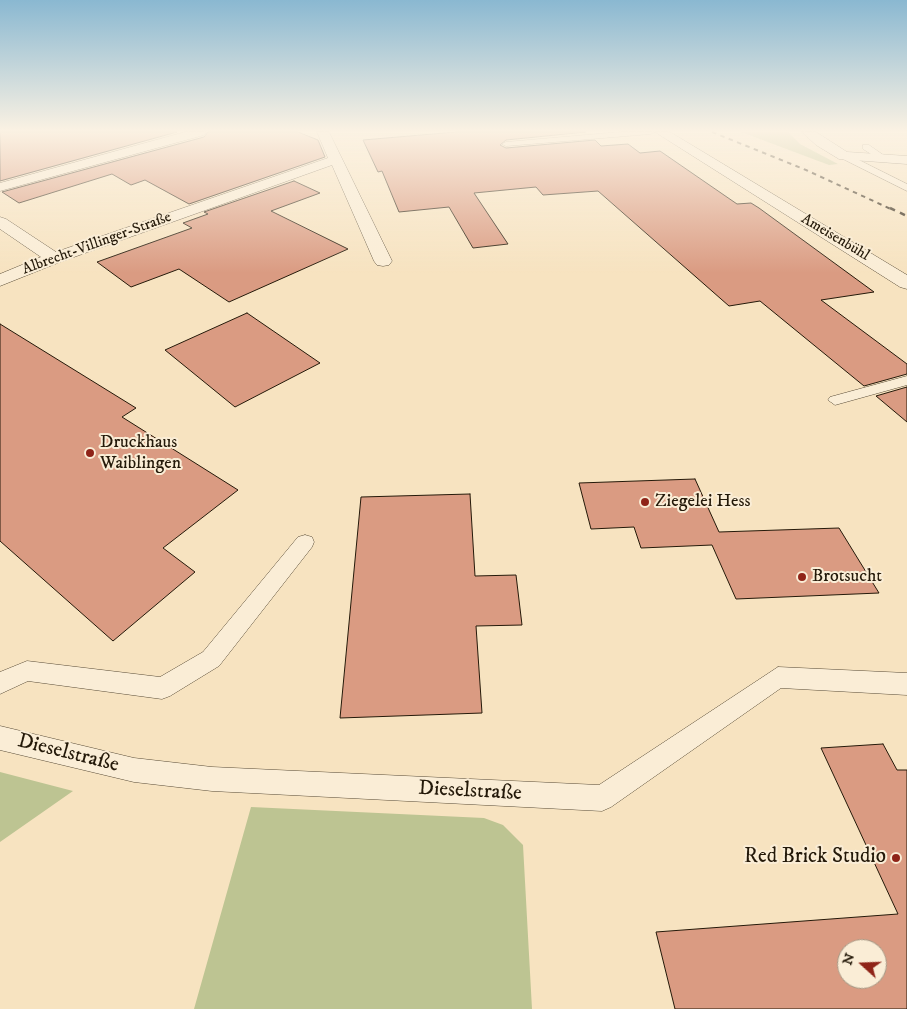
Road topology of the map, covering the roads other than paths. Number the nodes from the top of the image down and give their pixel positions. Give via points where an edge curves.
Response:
1 (29, 179) edge
2 (280, 179) edge
3 (346, 179) edge
4 (738, 179) edge
5 (889, 179) edge
6 (0, 187) edge
7 (907, 188) edge
8 (0, 222) edge
9 (54, 258) junction
10 (383, 261) dead end
11 (0, 280) edge
12 (907, 283) edge
13 (907, 380) edge
14 (835, 400) dead end
15 (305, 542) dead end
16 (0, 683) edge
17 (907, 684) edge
18 (0, 738) edge

1 - 6 street
2 - 9 street, Albrecht-Villinger-Straße
3 - 10 street
4 - 12 street, Ameisenbühl
5 - 7 lane
8 - 9 street
9 - 11 street, Albrecht-Villinger-Straße
13 - 14 lane
15 - 16 lane via 211,659 162,688 27,671
17 - 18 lane, Dieselstraße via 778,677 602,798 212,779 134,770

